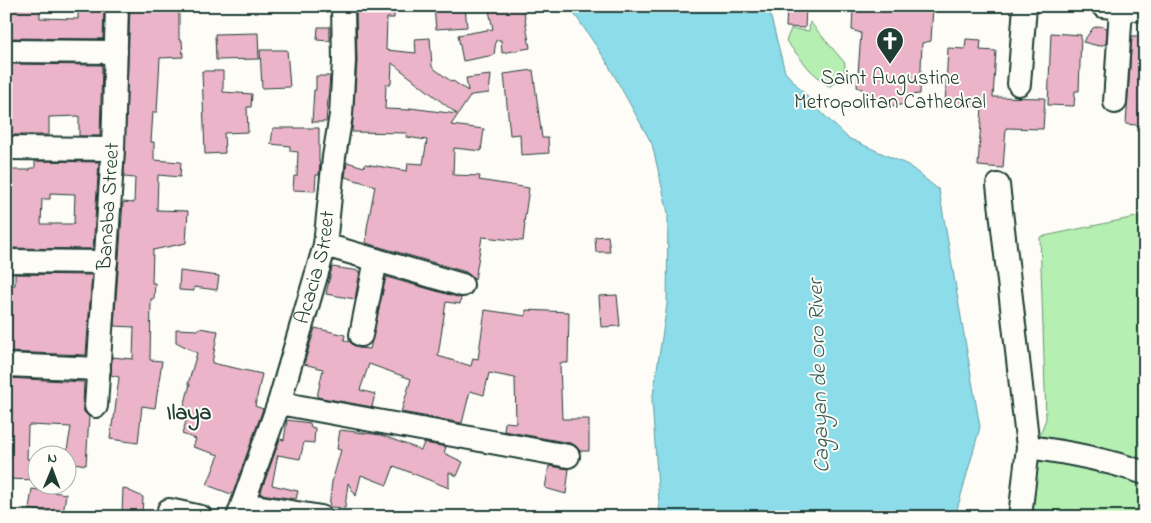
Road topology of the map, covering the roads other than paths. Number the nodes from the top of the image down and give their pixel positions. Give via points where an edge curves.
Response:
1 (117, 6) edge
2 (343, 6) edge
3 (1025, 6) edge
4 (1112, 7) edge
5 (1145, 10) edge
6 (6, 51) edge
7 (116, 52) junction
8 (1019, 84) dead end
9 (1115, 102) dead end
10 (6, 148) edge
11 (113, 149) junction
12 (998, 185) dead end
13 (325, 245) junction
14 (6, 260) edge
15 (376, 260) junction
16 (106, 262) junction
17 (462, 285) dead end
18 (361, 335) dead end
19 (6, 365) edge
20 (99, 369) junction
21 (279, 403) junction
22 (96, 406) dead end
23 (1028, 446) junction
24 (568, 456) dead end
25 (1145, 473) edge
26 (169, 510) dead end
27 (240, 510) edge
28 (201, 517) edge
29 (321, 517) edge
30 (1020, 517) edge

1 - 7 street, Banaba Street
2 - 13 street, Acacia Street via 341,116
3 - 8 street
4 - 5 street
4 - 9 street
6 - 7 street
7 - 11 street, Banaba Street
10 - 11 street
11 - 16 street, Banaba Street
12 - 23 street
13 - 15 street
13 - 21 street, Acacia Street
14 - 16 street
15 - 17 street
15 - 18 street
16 - 20 street, Banaba Street
19 - 20 street
20 - 22 street, Banaba Street
21 - 24 street
21 - 27 street, Acacia Street
23 - 25 street via 1103,460
23 - 30 street
26 - 28 street
27 - 29 street

